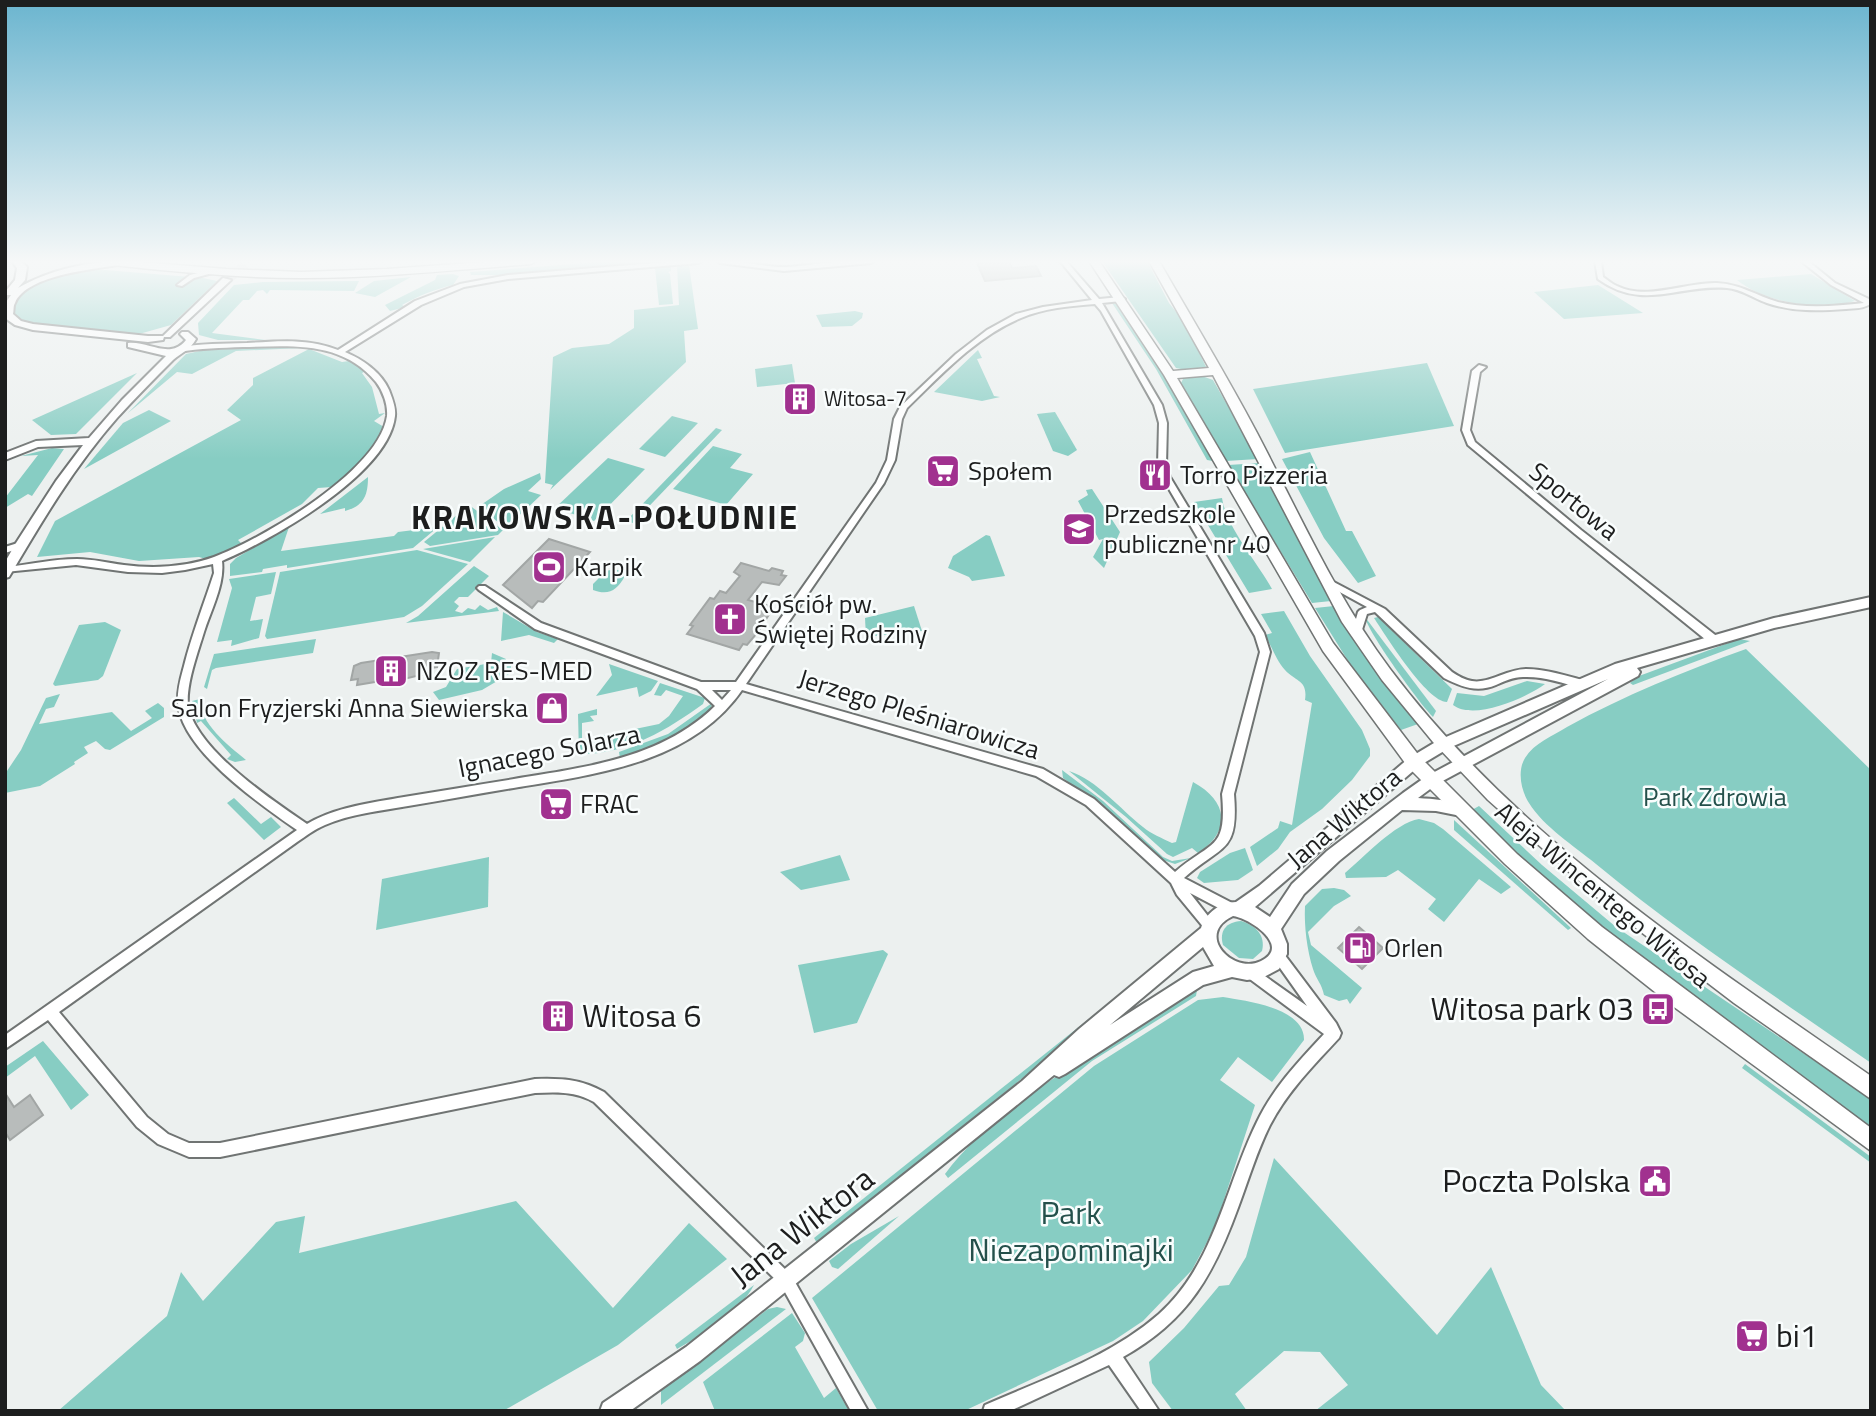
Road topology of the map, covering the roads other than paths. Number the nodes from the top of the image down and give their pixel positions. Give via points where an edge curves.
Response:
1 (5, 327) edge
2 (29, 327) edge
3 (175, 327) edge
4 (189, 327) edge
5 (379, 327) edge
6 (997, 327) edge
7 (1114, 327) edge
8 (1139, 327) edge
9 (1193, 327) edge
10 (38, 331) junction
11 (188, 336) junction
12 (164, 337) junction
13 (229, 345) junction
14 (153, 351) junction
15 (177, 351) junction
16 (338, 353) junction
17 (1482, 367) dead end
18 (1218, 370) junction
19 (1170, 375) junction
20 (142, 384) junction
21 (89, 441) junction
22 (5, 457) edge
23 (21, 545) junction
24 (5, 550) edge
25 (216, 559) junction
26 (6, 572) edge
27 (1328, 582) junction
28 (482, 588) dead end
29 (1871, 603) edge
30 (1376, 608) junction
31 (1357, 633) junction
32 (1715, 641) junction
33 (1669, 655) junction
34 (1582, 684) junction
35 (701, 686) junction
36 (740, 686) junction
37 (723, 707) junction
38 (1444, 744) junction
39 (1414, 762) junction
40 (1463, 763) junction
41 (1432, 780) junction
42 (1399, 804) junction
43 (1461, 810) junction
44 (305, 829) junction
45 (1175, 879) junction
46 (1236, 909) junction
47 (1272, 928) junction
48 (1209, 929) junction
49 (1278, 954) junction
50 (1232, 969) junction
51 (1251, 973) junction
52 (50, 1012) junction
53 (1334, 1033) junction
54 (5, 1043) edge
55 (1028, 1087) junction
56 (1871, 1089) edge
57 (1871, 1141) edge
58 (786, 1280) junction
59 (1112, 1355) junction
60 (611, 1411) edge
61 (860, 1411) edge
62 (991, 1411) edge
63 (1151, 1411) edge

1 - 10 street
2 - 10 street
3 - 12 street
4 - 11 street
5 - 16 street
6 - 36 street, Ignacego Solarza via 904,407 884,475
7 - 45 street via 1158,405 1166,477 1260,636 1265,652 1228,794 1230,833 1218,848
8 - 19 main road, Aleja Wincentego Witosa
9 - 18 main road, Aleja Wincentego Witosa
10 - 12 street
10 - 14 street
11 - 12 street
11 - 13 street
11 - 15 street via 188,345
12 - 14 street
13 - 15 street
13 - 16 street via 298,343
14 - 15 street
14 - 20 street via 157,362
15 - 20 street
16 - 25 street via 359,362 380,380 391,414 381,443 360,469 309,509
17 - 32 street, Sportowa via 1476,371 1467,424 1471,443
18 - 19 main road
18 - 27 main road, Aleja Wincentego Witosa
19 - 39 main road, Aleja Wincentego Witosa via 1328,647
20 - 21 street
21 - 22 street via 36,444
21 - 23 street
23 - 24 street
23 - 26 street
25 - 26 street via 160,569 79,562
25 - 44 street via 219,573 187,680 184,710 191,726 223,765
27 - 30 street
27 - 31 main road, Aleja Wincentego Witosa
28 - 35 street via 538,626
29 - 32 street
30 - 31 street via 1363,612
30 - 34 street via 1460,682 1485,686 1523,672
31 - 38 main road, Aleja Wincentego Witosa
32 - 33 street
33 - 34 street, Jana Wiktora
33 - 40 street, Jana Wiktora
34 - 38 street, Jana Wiktora
35 - 36 street, Jerzego Pleśniarowicza
35 - 37 street
36 - 37 street, Ignacego Solarza
36 - 45 street, Jerzego Pleśniarowicza via 1039,772 1090,802
37 - 44 street, Ignacego Solarza via 681,741 629,762 344,813
38 - 39 street, Jana Wiktora
38 - 40 main road, Aleja Wincentego Witosa
39 - 41 main road, Aleja Wincentego Witosa
39 - 46 street, Jana Wiktora via 1254,901
40 - 41 street, Jana Wiktora
40 - 56 main road, Aleja Wincentego Witosa via 1531,832 1608,897
41 - 42 street, Jana Wiktora
41 - 43 main road, Aleja Wincentego Witosa
42 - 43 street
42 - 47 street, Jana Wiktora via 1298,889
43 - 57 main road, Aleja Wincentego Witosa via 1555,899 1635,965
44 - 52 street, Ignacego Solarza
45 - 46 street, Jerzego Pleśniarowicza
45 - 48 street, Jerzego Pleśniarowicza
46 - 47 street via 1258,915
46 - 48 street via 1218,914
47 - 49 street
48 - 50 street via 1208,941 1216,957
48 - 55 street, Jana Wiktora
49 - 51 street via 1268,967
49 - 53 street
50 - 51 street
50 - 55 street, Jana Wiktora via 1199,978
51 - 53 street
52 - 54 street, Ignacego Solarza
52 - 58 street via 142,1122 163,1139 189,1150 220,1150 535,1086 586,1088
53 - 59 street via 1261,1127 1205,1270 1167,1317
55 - 58 street, Jana Wiktora
58 - 60 street, Jana Wiktora via 693,1354
58 - 61 street
59 - 62 street
59 - 63 street

